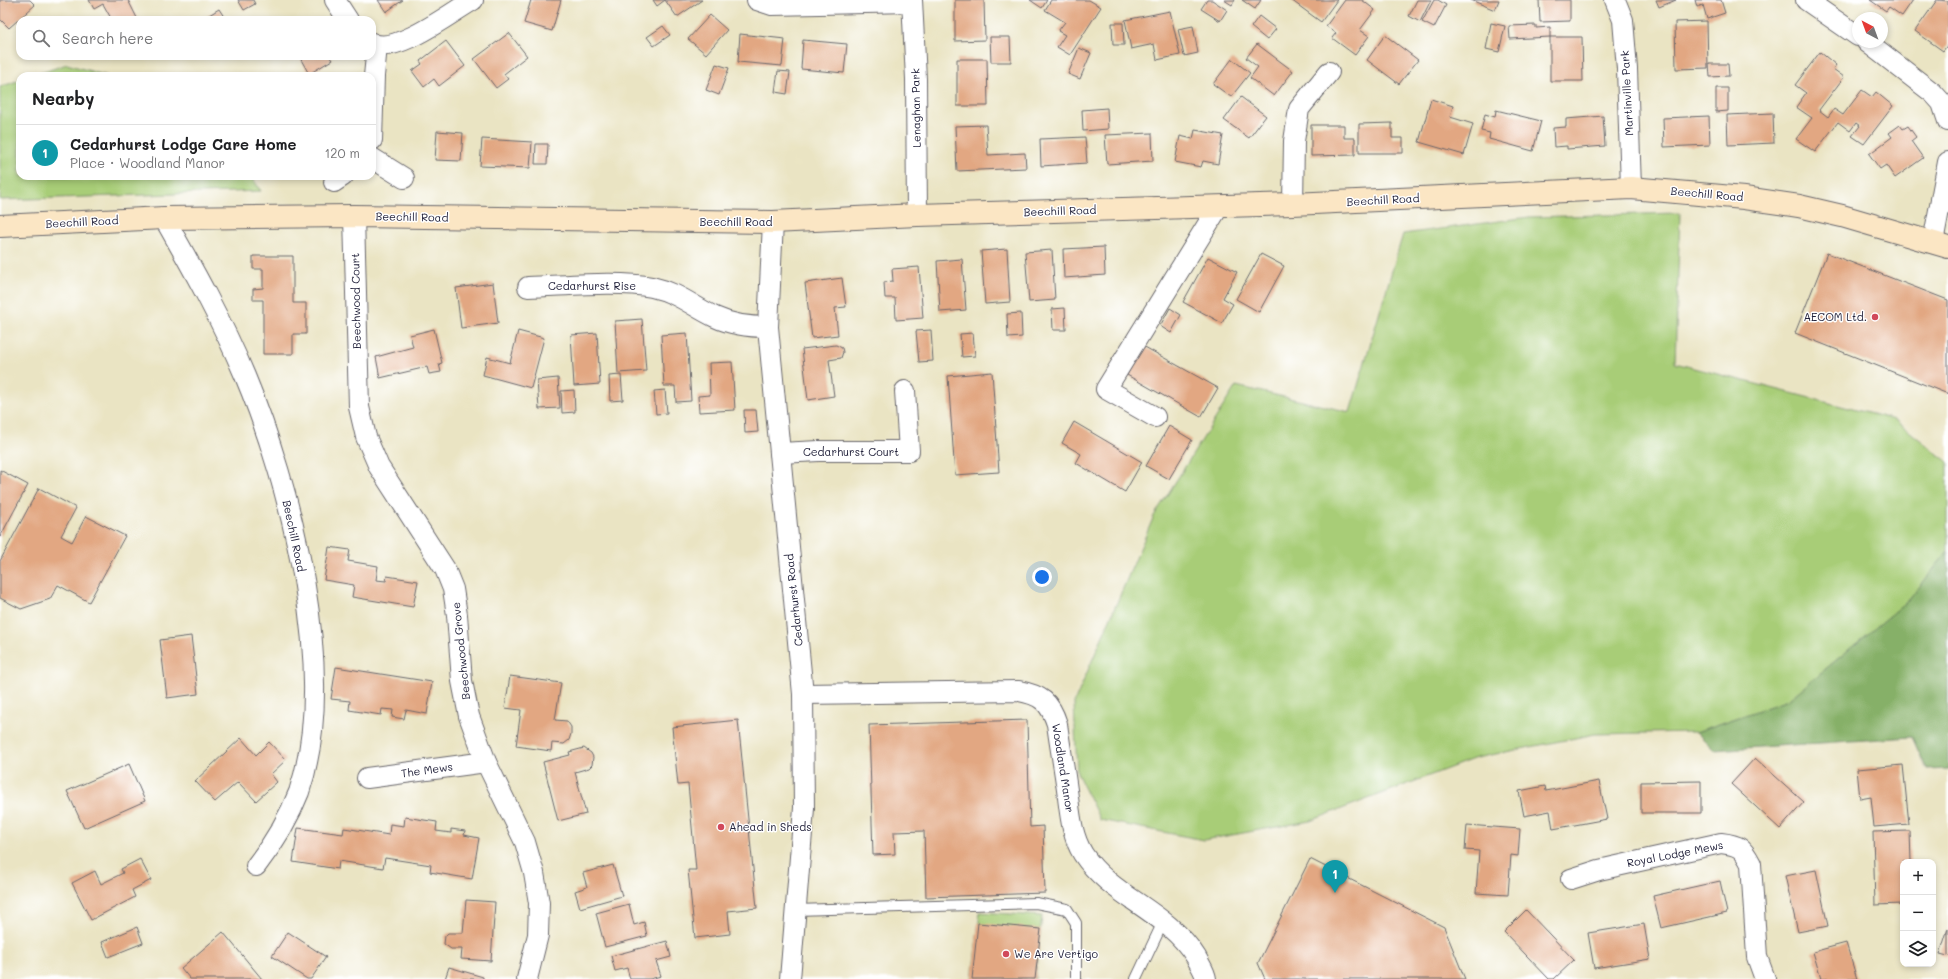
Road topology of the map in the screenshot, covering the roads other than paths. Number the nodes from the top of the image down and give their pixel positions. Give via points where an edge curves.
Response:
1 (335, 0) edge
2 (472, 0) edge
3 (757, 0) edge
4 (1615, 0) edge
5 (1806, 0) edge
6 (912, 1) edge
7 (345, 16) edge
8 (1852, 32) edge
9 (376, 45) edge
10 (1875, 48) edge
11 (375, 60) edge
12 (374, 72) edge
13 (1329, 72) dead end
14 (1945, 100) edge
15 (1948, 121) edge
16 (376, 160) edge
17 (1948, 162) edge
18 (404, 178) dead end
19 (1631, 188) junction
20 (1293, 204) junction
21 (1219, 206) junction
22 (917, 215) junction
23 (354, 216) junction
24 (164, 218) junction
25 (772, 222) junction
26 (0, 226) edge
27 (1940, 245) edge
28 (528, 287) dead end
29 (768, 327) junction
30 (358, 385) joint
31 (905, 391) dead end
32 (1155, 417) dead end
33 (780, 453) junction
34 (803, 694) junction
35 (486, 762) junction
36 (367, 778) dead end
37 (256, 866) dead end
38 (1571, 879) dead end
39 (795, 910) junction
40 (1164, 922) junction
41 (531, 978) edge
42 (790, 979) edge
43 (1076, 979) edge
44 (1136, 979) edge
45 (1206, 979) edge
46 (1765, 979) edge

1 - 7 street
2 - 9 street via 405,40 391,45
3 - 6 street, Lenaghan Park via 772,5
4 - 19 street, Martinville Park via 1623,20
5 - 8 street
6 - 22 street, Lenaghan Park via 916,79
10 - 14 street
11 - 12 street
13 - 20 street via 1300,109 1294,141
14 - 15 street
16 - 18 street
17 - 27 street
19 - 20 street, Beechill Road
19 - 27 street, Beechill Road via 1744,198 1799,206
20 - 21 street, Beechill Road
21 - 22 street, Beechill Road
21 - 32 street via 1106,389
22 - 25 street, Beechill Road
23 - 24 street, Beechill Road
23 - 25 street, Beechill Road
23 - 30 street, Beechwood Court
24 - 26 street, Beechill Road
24 - 37 street, Beechill Road via 245,376 286,500 298,548 306,597 315,683 314,719 308,756 299,792 284,824
25 - 29 street, Cedarhurst Road
28 - 29 street, Cedarhurst Rise via 619,284 651,287 673,293 715,317 744,327
29 - 33 street, Cedarhurst Road
30 - 35 street, Beechwood Grove via 359,407 366,437 379,467 445,569 453,589 462,681 469,716
31 - 33 street, Cedarhurst Court via 909,451
33 - 34 street, Cedarhurst Road
34 - 39 street, Cedarhurst Road via 804,808
34 - 40 street, Woodland Manor via 1019,691 1034,694 1053,712 1057,724 1073,828 1082,852 1093,868 1114,886 1144,905
35 - 36 street, The Mews
35 - 41 street, Beechwood Grove via 525,842 534,873 539,903 538,935
38 - 46 street, Royal Lodge Mews via 1721,843 1736,844 1751,864 1757,957
39 - 42 street, Cedarhurst Road
39 - 43 lane via 1036,903 1067,909 1076,923
40 - 44 lane
40 - 45 street, Woodland Manor via 1179,934 1193,952

